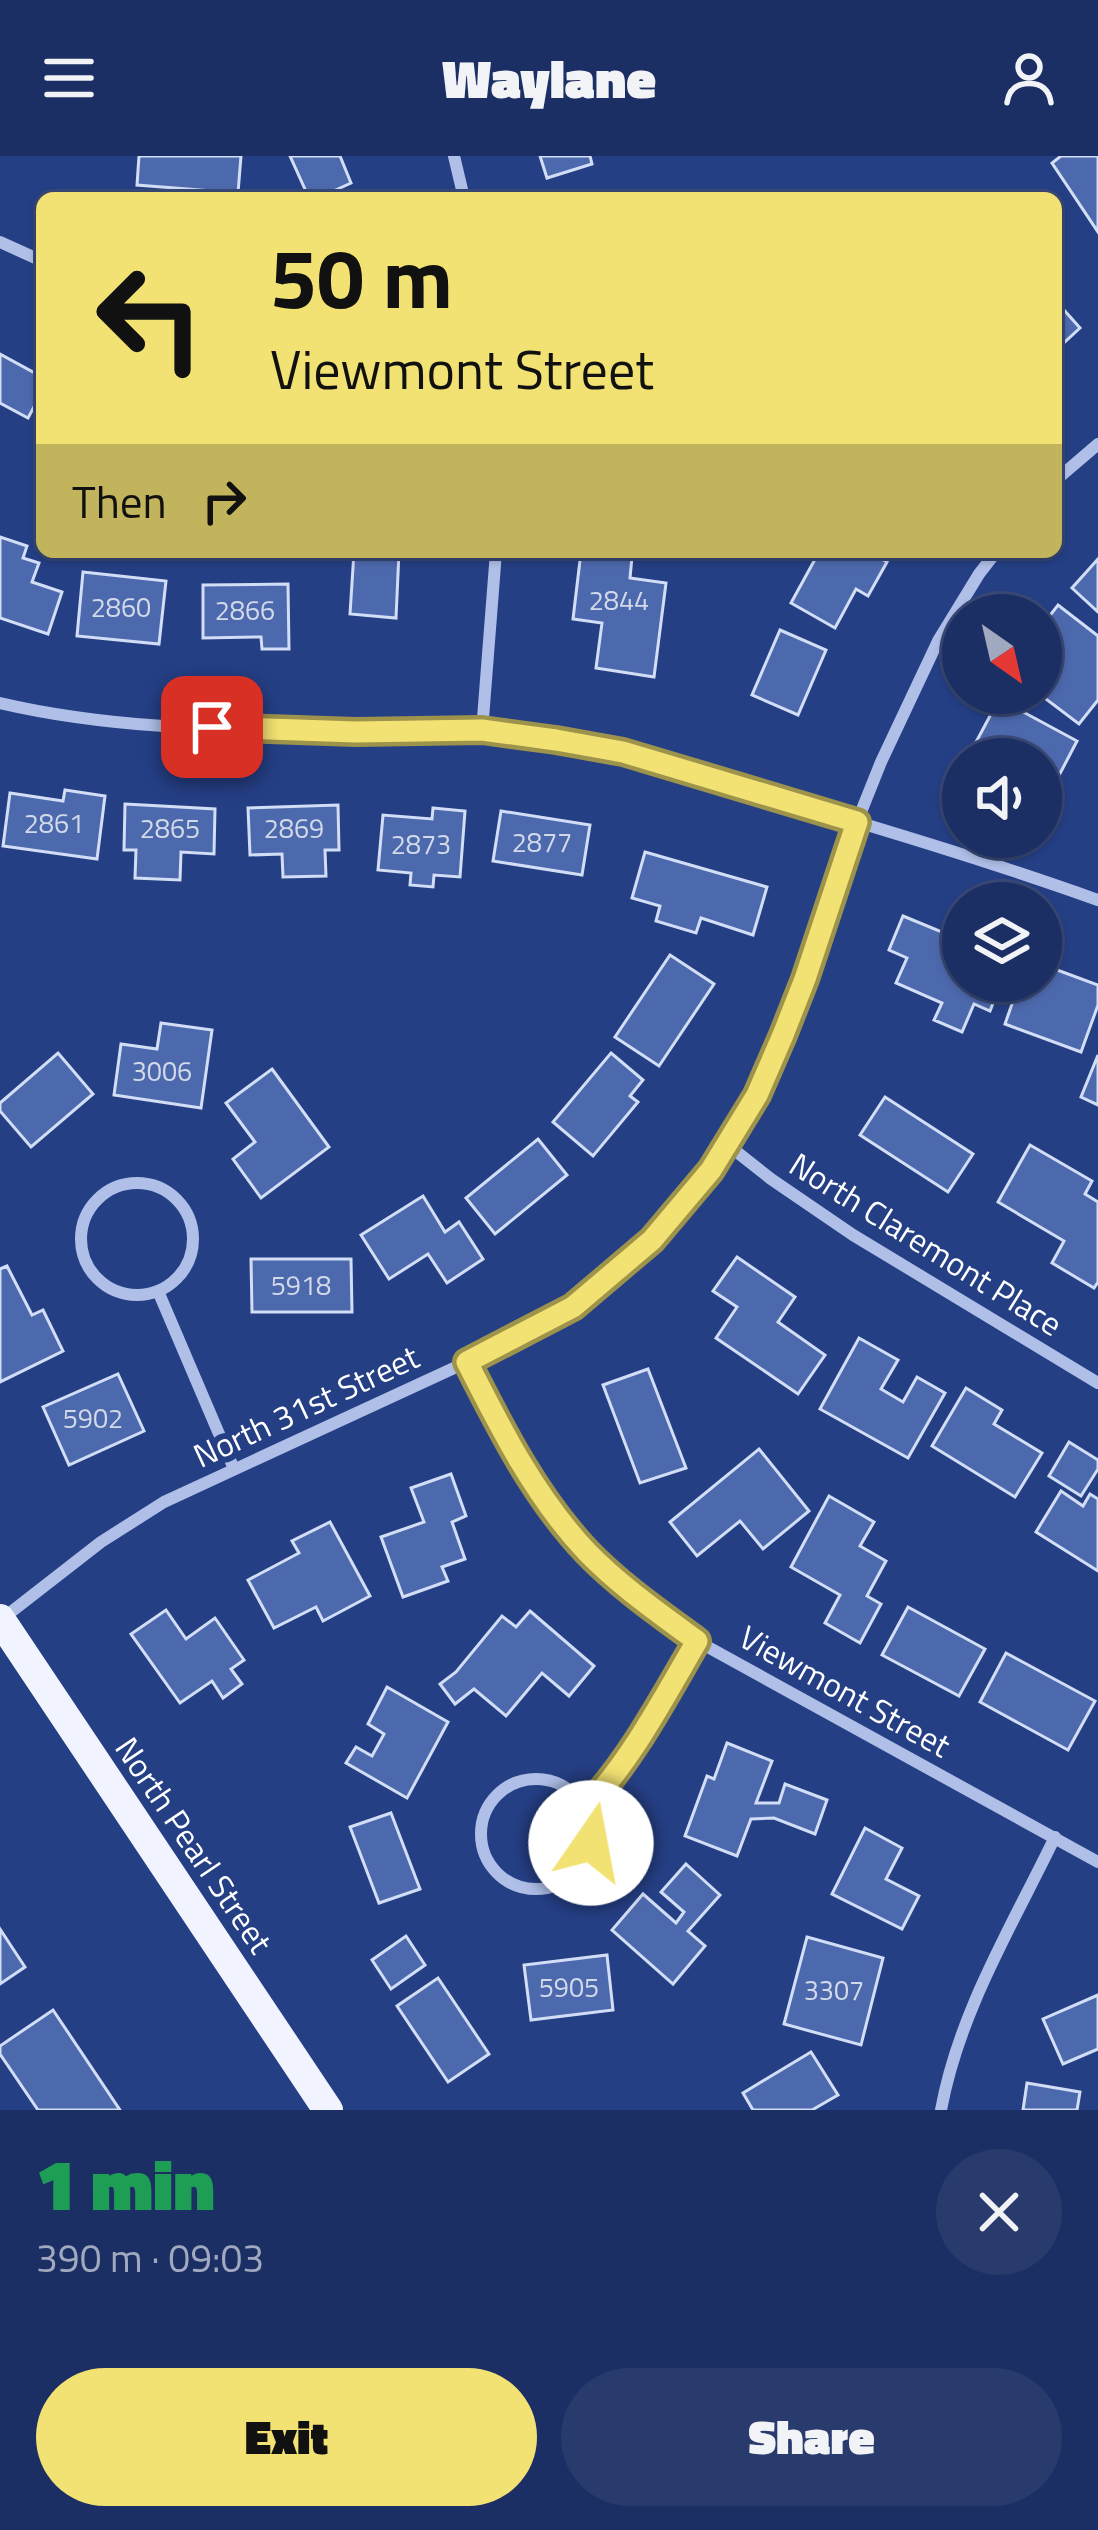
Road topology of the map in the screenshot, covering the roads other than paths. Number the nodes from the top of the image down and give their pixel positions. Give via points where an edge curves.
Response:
1 (454, 156) edge
2 (463, 192) edge
3 (0, 242) edge
4 (36, 258) edge
5 (1098, 444) edge
6 (1062, 475) edge
7 (496, 558) edge
8 (992, 558) edge
9 (0, 703) edge
10 (482, 730) junction
11 (857, 822) junction
12 (1098, 900) edge
13 (728, 1145) junction
14 (158, 1291) junction
15 (467, 1362) junction
16 (1098, 1383) edge
17 (234, 1469) junction
18 (0, 1620) edge
19 (697, 1641) junction
20 (586, 1808) junction
21 (1055, 1837) junction
22 (1098, 1862) edge
23 (328, 2110) edge
24 (941, 2110) edge

1 - 2 street
3 - 4 street
5 - 6 street
7 - 10 street
8 - 11 street, North 31st Street via 938,641
9 - 10 street via 117,724
10 - 11 street via 623,752
11 - 12 street
11 - 13 street, North 31st Street via 783,1035
13 - 15 street, North 31st Street via 652,1240 573,1307
13 - 16 street, North Claremont Place via 853,1235
14 - 14 street via 191,1252 188,1218 149,1185 115,1188 88,1211 85,1262 108,1288
14 - 17 street
15 - 17 street, North 31st Street
15 - 19 street, Viewmont Street via 503,1435 587,1551
17 - 18 street, North 31st Street via 101,1542
18 - 23 main road, North Pearl Street
19 - 20 street via 640,1738
19 - 21 street, Viewmont Street
20 - 20 street via 561,1784 510,1784 486,1809 486,1860 511,1884 562,1883 586,1859
21 - 22 street, Viewmont Street
21 - 24 street via 965,2024

